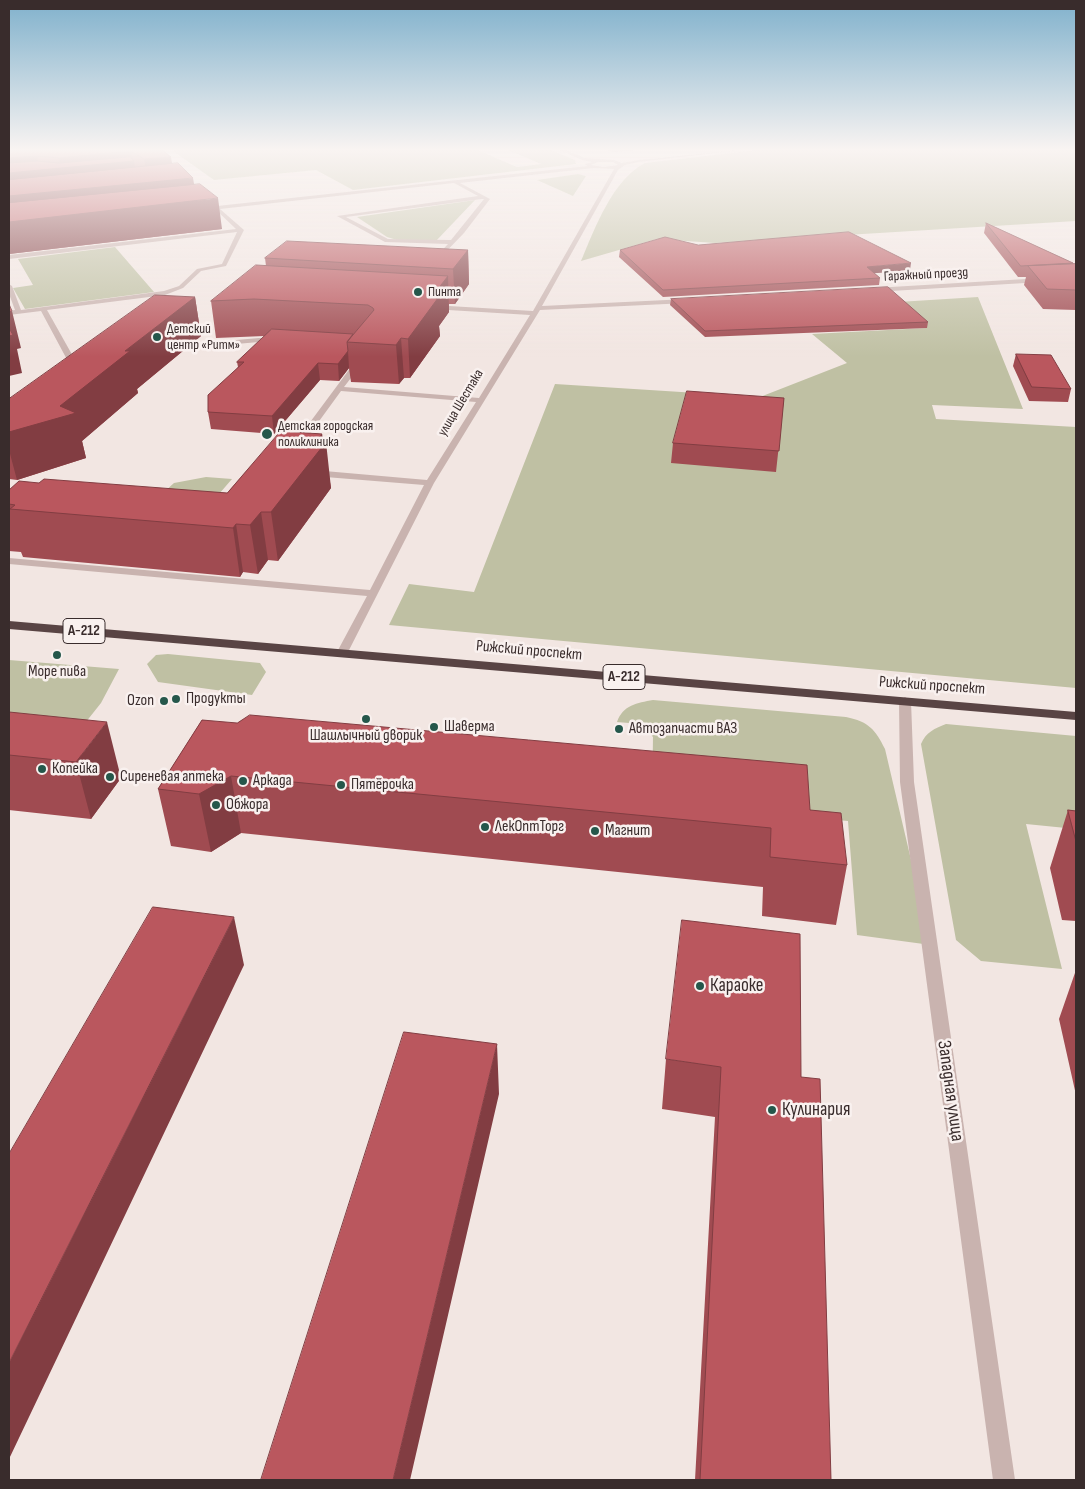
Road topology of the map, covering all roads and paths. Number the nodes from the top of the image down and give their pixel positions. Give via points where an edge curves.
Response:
1 (228, 218) edge
2 (345, 218) edge
3 (472, 218) edge
4 (588, 218) edge
5 (241, 230) junction
6 (452, 242) junction
7 (9, 257) edge
8 (429, 268) edge
9 (1076, 278) edge
10 (9, 286) edge
11 (870, 290) edge
12 (691, 300) edge
13 (420, 306) edge
14 (43, 309) junction
15 (536, 311) junction
16 (19, 312) junction
17 (9, 313) edge
18 (287, 342) edge
19 (202, 345) dead end
20 (366, 354) edge
21 (62, 378) edge
22 (339, 389) junction
23 (481, 400) junction
24 (306, 433) edge
25 (302, 472) edge
26 (430, 483) junction
27 (9, 561) edge
28 (372, 593) junction
29 (9, 625) edge
30 (342, 652) junction
31 (905, 701) junction
32 (1076, 716) edge
33 (1004, 1480) edge

1 - 5 street
2 - 6 street via 387,241
3 - 6 street
4 - 15 street, улица Шестака
5 - 7 street
5 - 14 street via 224,265 199,270 165,297
6 - 8 street
9 - 11 street, Гаражный проезд
10 - 16 street
12 - 15 street
13 - 15 street
14 - 16 street
14 - 21 street via 75,367
15 - 23 street, улица Шестака
16 - 17 street
18 - 19 street via 259,340
20 - 22 street
22 - 23 street
22 - 24 street
23 - 26 street, улица Шестака
25 - 26 street
26 - 28 street, улица Шестака
27 - 28 street
28 - 30 street, улица Шестака
29 - 30 highway, Рижский проспект / А-212
30 - 31 highway, Рижский проспект / А-212
31 - 32 highway, Рижский проспект / А-212
31 - 33 street, Западная улица via 907,782

